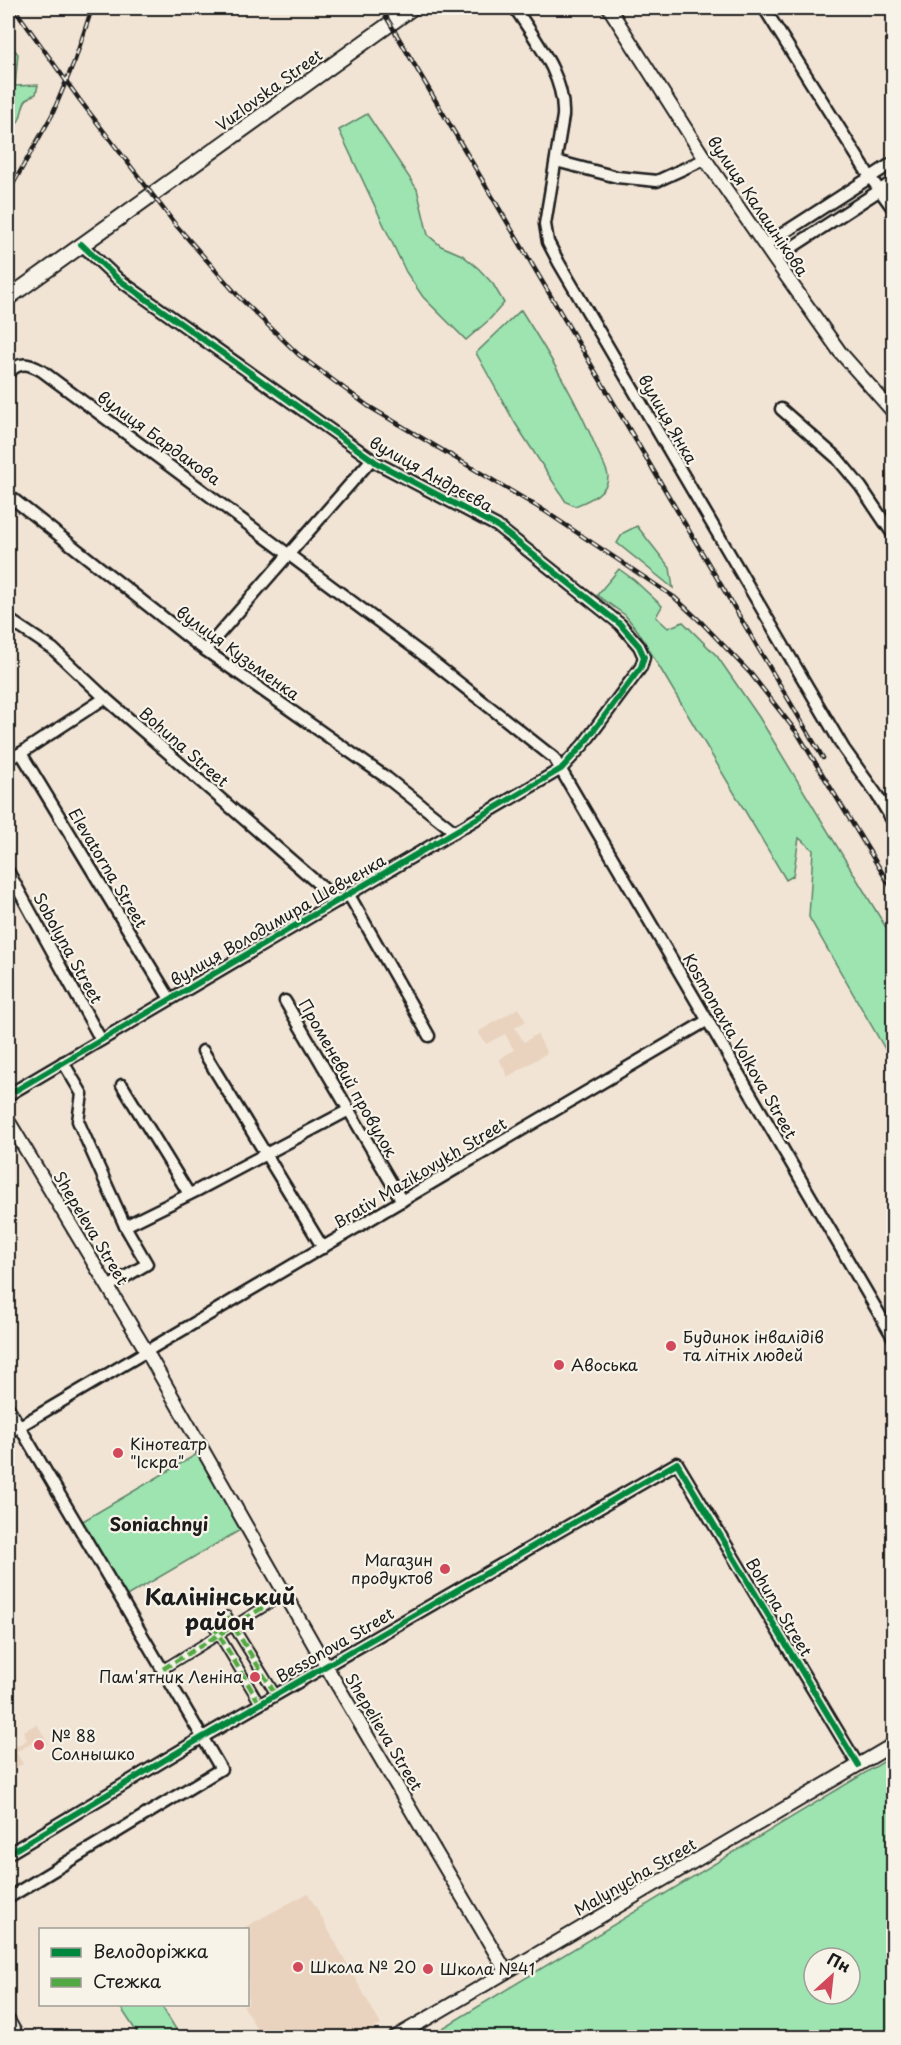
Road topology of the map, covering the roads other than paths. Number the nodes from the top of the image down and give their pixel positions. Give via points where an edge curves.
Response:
1 (412, 8) edge
2 (515, 8) edge
3 (609, 8) edge
4 (764, 8) edge
5 (705, 159) junction
6 (556, 161) junction
7 (894, 162) edge
8 (870, 177) junction
9 (894, 181) edge
10 (879, 190) junction
11 (894, 210) edge
12 (81, 244) junction
13 (765, 245) junction
14 (774, 259) junction
15 (8, 298) edge
16 (8, 373) edge
17 (781, 409) dead end
18 (894, 412) edge
19 (372, 459) junction
20 (8, 495) edge
21 (894, 536) edge
22 (289, 554) junction
23 (8, 619) edge
24 (205, 650) junction
25 (105, 698) junction
26 (21, 753) junction
27 (8, 759) edge
28 (561, 769) junction
29 (894, 823) edge
30 (454, 832) junction
31 (8, 871) edge
32 (349, 895) junction
33 (338, 901) junction
34 (170, 999) junction
35 (285, 1001) dead end
36 (708, 1020) junction
37 (429, 1036) dead end
38 (102, 1040) junction
39 (203, 1051) dead end
40 (63, 1062) junction
41 (122, 1085) dead end
42 (8, 1095) edge
43 (349, 1110) junction
44 (8, 1120) edge
45 (267, 1154) junction
46 (189, 1194) junction
47 (402, 1201) junction
48 (125, 1226) junction
49 (322, 1248) junction
50 (108, 1287) junction
51 (894, 1339) edge
52 (147, 1352) junction
53 (8, 1407) edge
54 (19, 1426) junction
55 (8, 1433) edge
56 (677, 1463) joint
57 (285, 1594) junction
58 (227, 1616) dead end
59 (213, 1625) dead end
60 (233, 1626) junction
61 (219, 1635) junction
62 (326, 1666) junction
63 (163, 1669) junction
64 (276, 1695) junction
65 (260, 1704) junction
66 (203, 1737) junction
67 (894, 1744) edge
68 (858, 1765) junction
69 (8, 1854) edge
70 (8, 1898) edge
71 (506, 1971) junction
72 (8, 2020) edge
73 (18, 2037) edge
74 (394, 2037) edge

1 - 12 main road, Vuzlovska Street
2 - 6 street, вулиця Янка via 561,87 563,117
3 - 5 street, вулиця Калашнікова
4 - 8 street
5 - 6 street via 657,181 617,177
5 - 13 street, вулиця Калашнікова
6 - 29 street, вулиця Янка via 545,224 558,263 844,749
7 - 8 street
8 - 10 street
8 - 13 street
9 - 10 street
10 - 11 street
10 - 14 street
12 - 15 main road, Vuzlovska Street
12 - 19 street, вулиця Андрєєва via 118,279
13 - 14 street, вулиця Калашнікова
14 - 18 street, вулиця Калашнікова via 840,352
16 - 22 street, вулиця Бардакова via 22,363 42,371
17 - 21 street via 837,458
19 - 22 street, вулиця Андрєєва
19 - 28 street, вулиця Андрєєва via 497,526 620,624 639,646 644,657 641,667
20 - 24 street, вулиця Кузьменка
22 - 24 street
22 - 28 street, вулиця Бардакова via 546,751
23 - 25 street, Bohuna Street via 52,648
24 - 30 street, вулиця Кузьменка via 387,777
25 - 26 street
25 - 33 street, Bohuna Street
26 - 27 street
26 - 34 street, Elevatorna Street
28 - 30 street, вулиця Володимира Шевченка
28 - 36 street, Kosmonavta Volkova Street
30 - 32 street, вулиця Володимира Шевченка
31 - 38 street, Sobolyna Street
32 - 33 street, вулиця Володимира Шевченка
32 - 37 street
33 - 34 street, вулиця Володимира Шевченка
34 - 38 street, вулиця Володимира Шевченка
35 - 43 street, Променевий провулок
36 - 47 street, Brativ Mazikovykh Street
36 - 51 street, Kosmonavta Volkova Street
38 - 40 street, вулиця Володимира Шевченка
39 - 45 street
40 - 42 street, вулиця Володимира Шевченка
40 - 48 street via 82,1094 78,1121
41 - 46 street
43 - 45 street
43 - 47 street, Променевий провулок
44 - 50 street, Shepeleva Street
45 - 46 street
45 - 49 street
46 - 48 street
47 - 49 street, Brativ Mazikovykh Street
48 - 50 street via 147,1264
49 - 52 street, Brativ Mazikovykh Street
50 - 52 street, Shepeleva Street
52 - 54 street, Brativ Mazikovykh Street
52 - 57 street, Shepelieva Street
53 - 54 street
54 - 55 street, Brativ Mazikovykh Street
54 - 63 street
56 - 62 street, Bessonova Street
56 - 68 street, Bohuna Street
57 - 60 street
57 - 62 street, Shepelieva Street
58 - 60 street
59 - 61 street
60 - 61 street
60 - 64 street
61 - 63 street
61 - 65 street
62 - 64 street, Bessonova Street
62 - 71 street, Shepelieva Street
63 - 66 street
64 - 65 street, Bessonova Street
65 - 66 street, Bessonova Street
66 - 69 street, Bessonova Street
66 - 70 street via 221,1769
67 - 68 street, Malynycha Street
68 - 71 street, Malynycha Street
71 - 74 street, Malynycha Street
72 - 73 street

